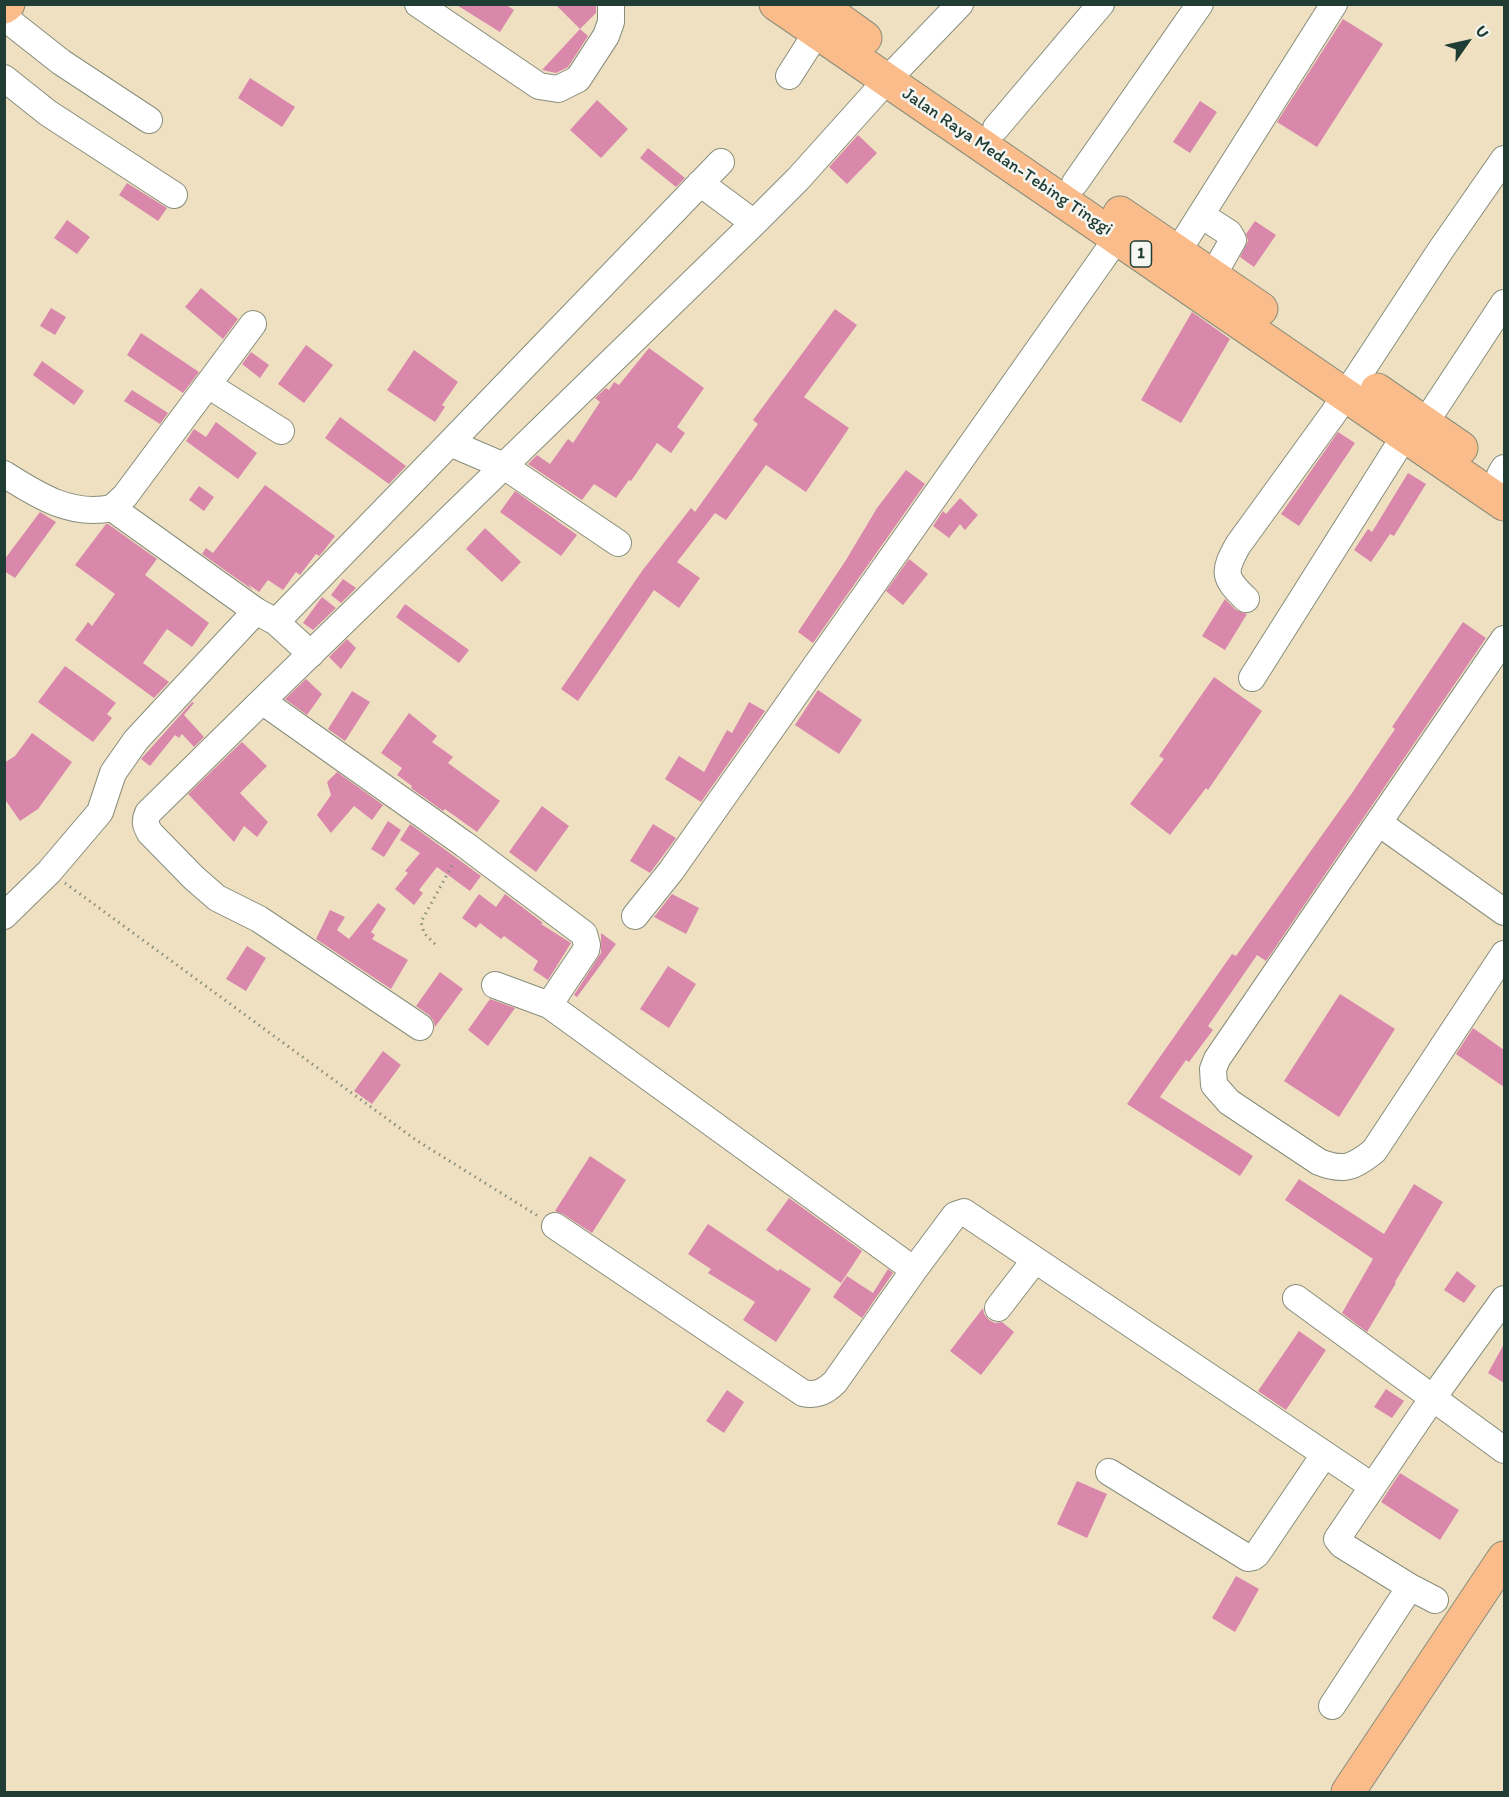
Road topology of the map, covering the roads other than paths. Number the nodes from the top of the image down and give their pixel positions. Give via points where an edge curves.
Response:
1 (418, 4) edge
2 (611, 4) edge
3 (776, 4) edge
4 (960, 4) edge
5 (1101, 4) edge
6 (1200, 4) edge
7 (1334, 4) edge
8 (4, 17) edge
9 (817, 18) edge
10 (895, 72) junction
11 (789, 76) dead end
12 (4, 78) edge
13 (149, 120) dead end
14 (996, 128) junction
15 (1504, 159) edge
16 (721, 162) dead end
17 (700, 183) junction
18 (174, 195) dead end
19 (1084, 198) junction
20 (1201, 214) junction
21 (754, 224) junction
22 (1117, 238) junction
23 (1178, 250) junction
24 (1213, 276) junction
25 (1504, 303) edge
26 (253, 324) dead end
27 (208, 385) junction
28 (1352, 386) junction
29 (1414, 430) junction
30 (281, 431) dead end
31 (450, 443) junction
32 (504, 466) junction
33 (4, 474) edge
34 (1503, 481) edge
35 (111, 508) junction
36 (618, 543) dead end
37 (1246, 599) dead end
38 (266, 616) junction
39 (1504, 639) edge
40 (310, 654) junction
41 (1252, 678) dead end
42 (262, 701) junction
43 (1379, 823) junction
44 (1504, 912) edge
45 (4, 916) edge
46 (635, 916) dead end
47 (1504, 954) edge
48 (495, 985) dead end
49 (549, 1005) junction
50 (420, 1027) dead end
51 (555, 1226) road end
52 (1035, 1260) junction
53 (914, 1270) junction
54 (1296, 1298) dead end
55 (1504, 1299) edge
56 (998, 1308) dead end
57 (1432, 1399) junction
58 (1504, 1450) edge
59 (1324, 1455) junction
60 (1109, 1472) dead end
61 (1372, 1486) junction
62 (1504, 1558) edge
63 (1410, 1587) junction
64 (1504, 1590) edge
65 (1435, 1600) dead end
66 (1332, 1706) dead end
67 (1348, 1792) edge
68 (1369, 1792) edge

1 - 2 street via 539,86 558,89 578,79 606,36
3 - 9 highway, Jalan Raya Medan-Tebing Tinggi / 1
4 - 10 street
5 - 14 street
6 - 19 street
7 - 20 street
8 - 13 street via 61,62
9 - 10 highway, Jalan Raya Medan-Tebing Tinggi / 1
9 - 11 street
10 - 14 highway, Jalan Raya Medan-Tebing Tinggi / 1
10 - 19 highway, Jalan Raya Medan-Tebing Tinggi / 1
10 - 21 street
12 - 18 street via 48,113
14 - 19 highway, Jalan Raya Medan-Tebing Tinggi / 1
15 - 28 street
16 - 17 street
17 - 21 street
17 - 31 street
19 - 22 highway, Jalan Raya Medan-Tebing Tinggi / 1
19 - 23 highway, Jalan Raya Medan-Tebing Tinggi / 1
20 - 23 street
20 - 24 street via 1233,240
21 - 32 street
22 - 28 highway, Jalan Raya Medan-Tebing Tinggi / 1
22 - 46 street via 678,862
23 - 24 highway, Jalan Raya Medan-Tebing Tinggi / 1
24 - 28 highway, Jalan Raya Medan-Tebing Tinggi / 1
25 - 29 street
26 - 27 street
27 - 30 street
27 - 35 street via 125,496
28 - 29 highway, Jalan Raya Medan-Tebing Tinggi / 1
28 - 37 street via 1229,562 1227,576 1231,585
29 - 34 highway, Jalan Raya Medan-Tebing Tinggi / 1
29 - 41 street
31 - 32 street
31 - 38 street
32 - 36 street
32 - 40 street
33 - 35 street via 58,504 89,512
35 - 38 street
38 - 40 street
38 - 45 street via 136,740 113,773 100,812 49,872
39 - 43 street
40 - 42 street
42 - 49 street via 584,934 586,950
42 - 50 street via 148,813 146,826 217,898 259,919
43 - 44 street
43 - 47 street via 1217,1059 1212,1077 1220,1094 1319,1162 1344,1168 1359,1163 1374,1151
48 - 49 street
49 - 53 street
51 - 53 street via 810,1395 823,1392 835,1382
52 - 53 street via 960,1212
52 - 56 street
52 - 59 street
54 - 57 street
55 - 57 street
57 - 58 street
57 - 61 street
59 - 60 street via 1257,1554 1248,1558
59 - 61 street
61 - 63 street via 1337,1539
62 - 67 highway
63 - 65 street
63 - 66 street
64 - 68 highway

